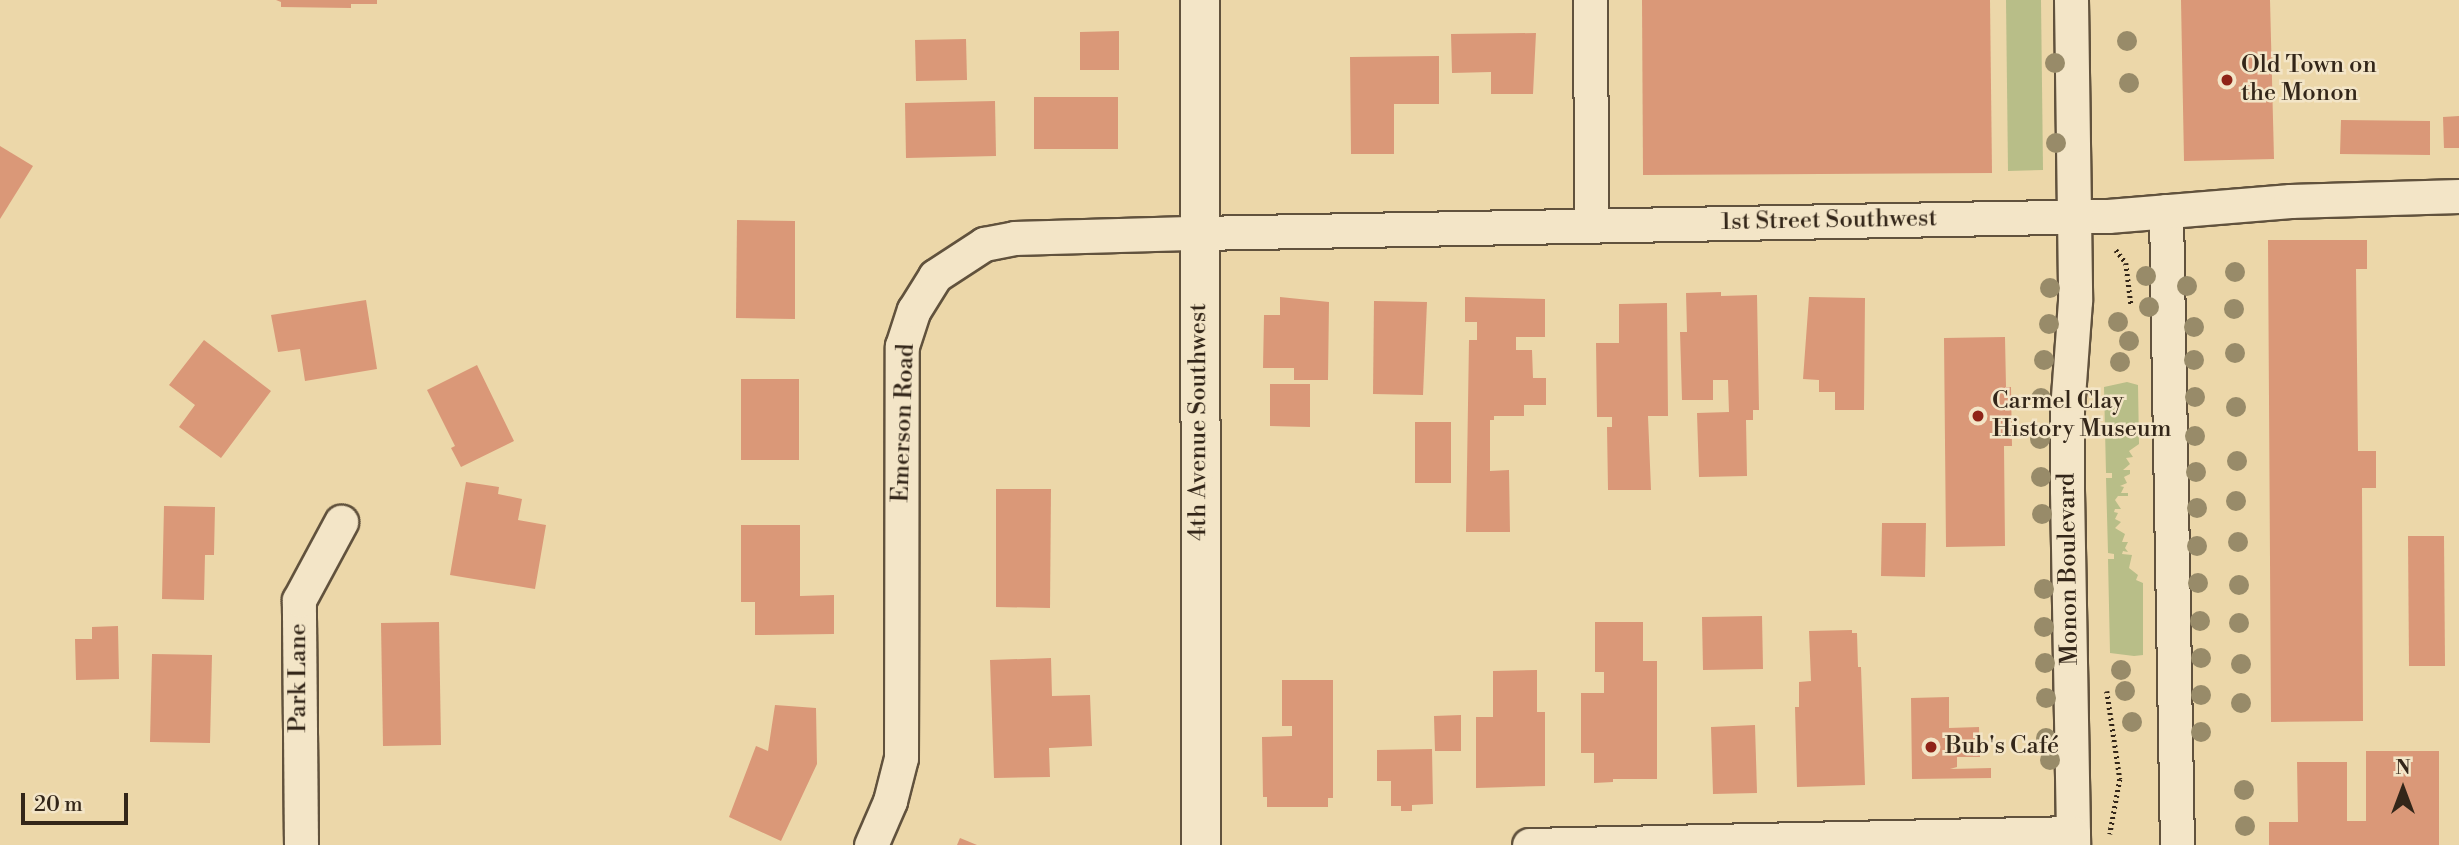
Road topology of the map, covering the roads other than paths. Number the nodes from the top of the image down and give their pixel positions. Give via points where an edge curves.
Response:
1 (1200, 0) edge
2 (1590, 0) edge
3 (2071, 0) edge
4 (2459, 196) edge
5 (2166, 211) junction
6 (2073, 216) junction
7 (1591, 226) junction
8 (1198, 233) junction
9 (341, 522) dead end
10 (2073, 839) edge
11 (300, 845) edge
12 (871, 845) edge
13 (1200, 845) edge
14 (1529, 845) edge
15 (2177, 845) edge

1 - 8 street, 4th Avenue Southwest
2 - 7 street
3 - 6 street, Monon Boulevard
4 - 5 street, 1st Street Southwest via 2290,201
5 - 6 street, 1st Street Southwest
5 - 15 street
6 - 7 street, 1st Street Southwest
6 - 10 street, Monon Boulevard via 2075,301 2067,411
7 - 8 street, 1st Street Southwest
8 - 12 street, Emerson Road via 1014,238 984,244 934,276 914,310 902,346 901,758 890,801
8 - 13 street, 4th Avenue Southwest
9 - 11 street, Park Lane via 299,600
10 - 14 street

